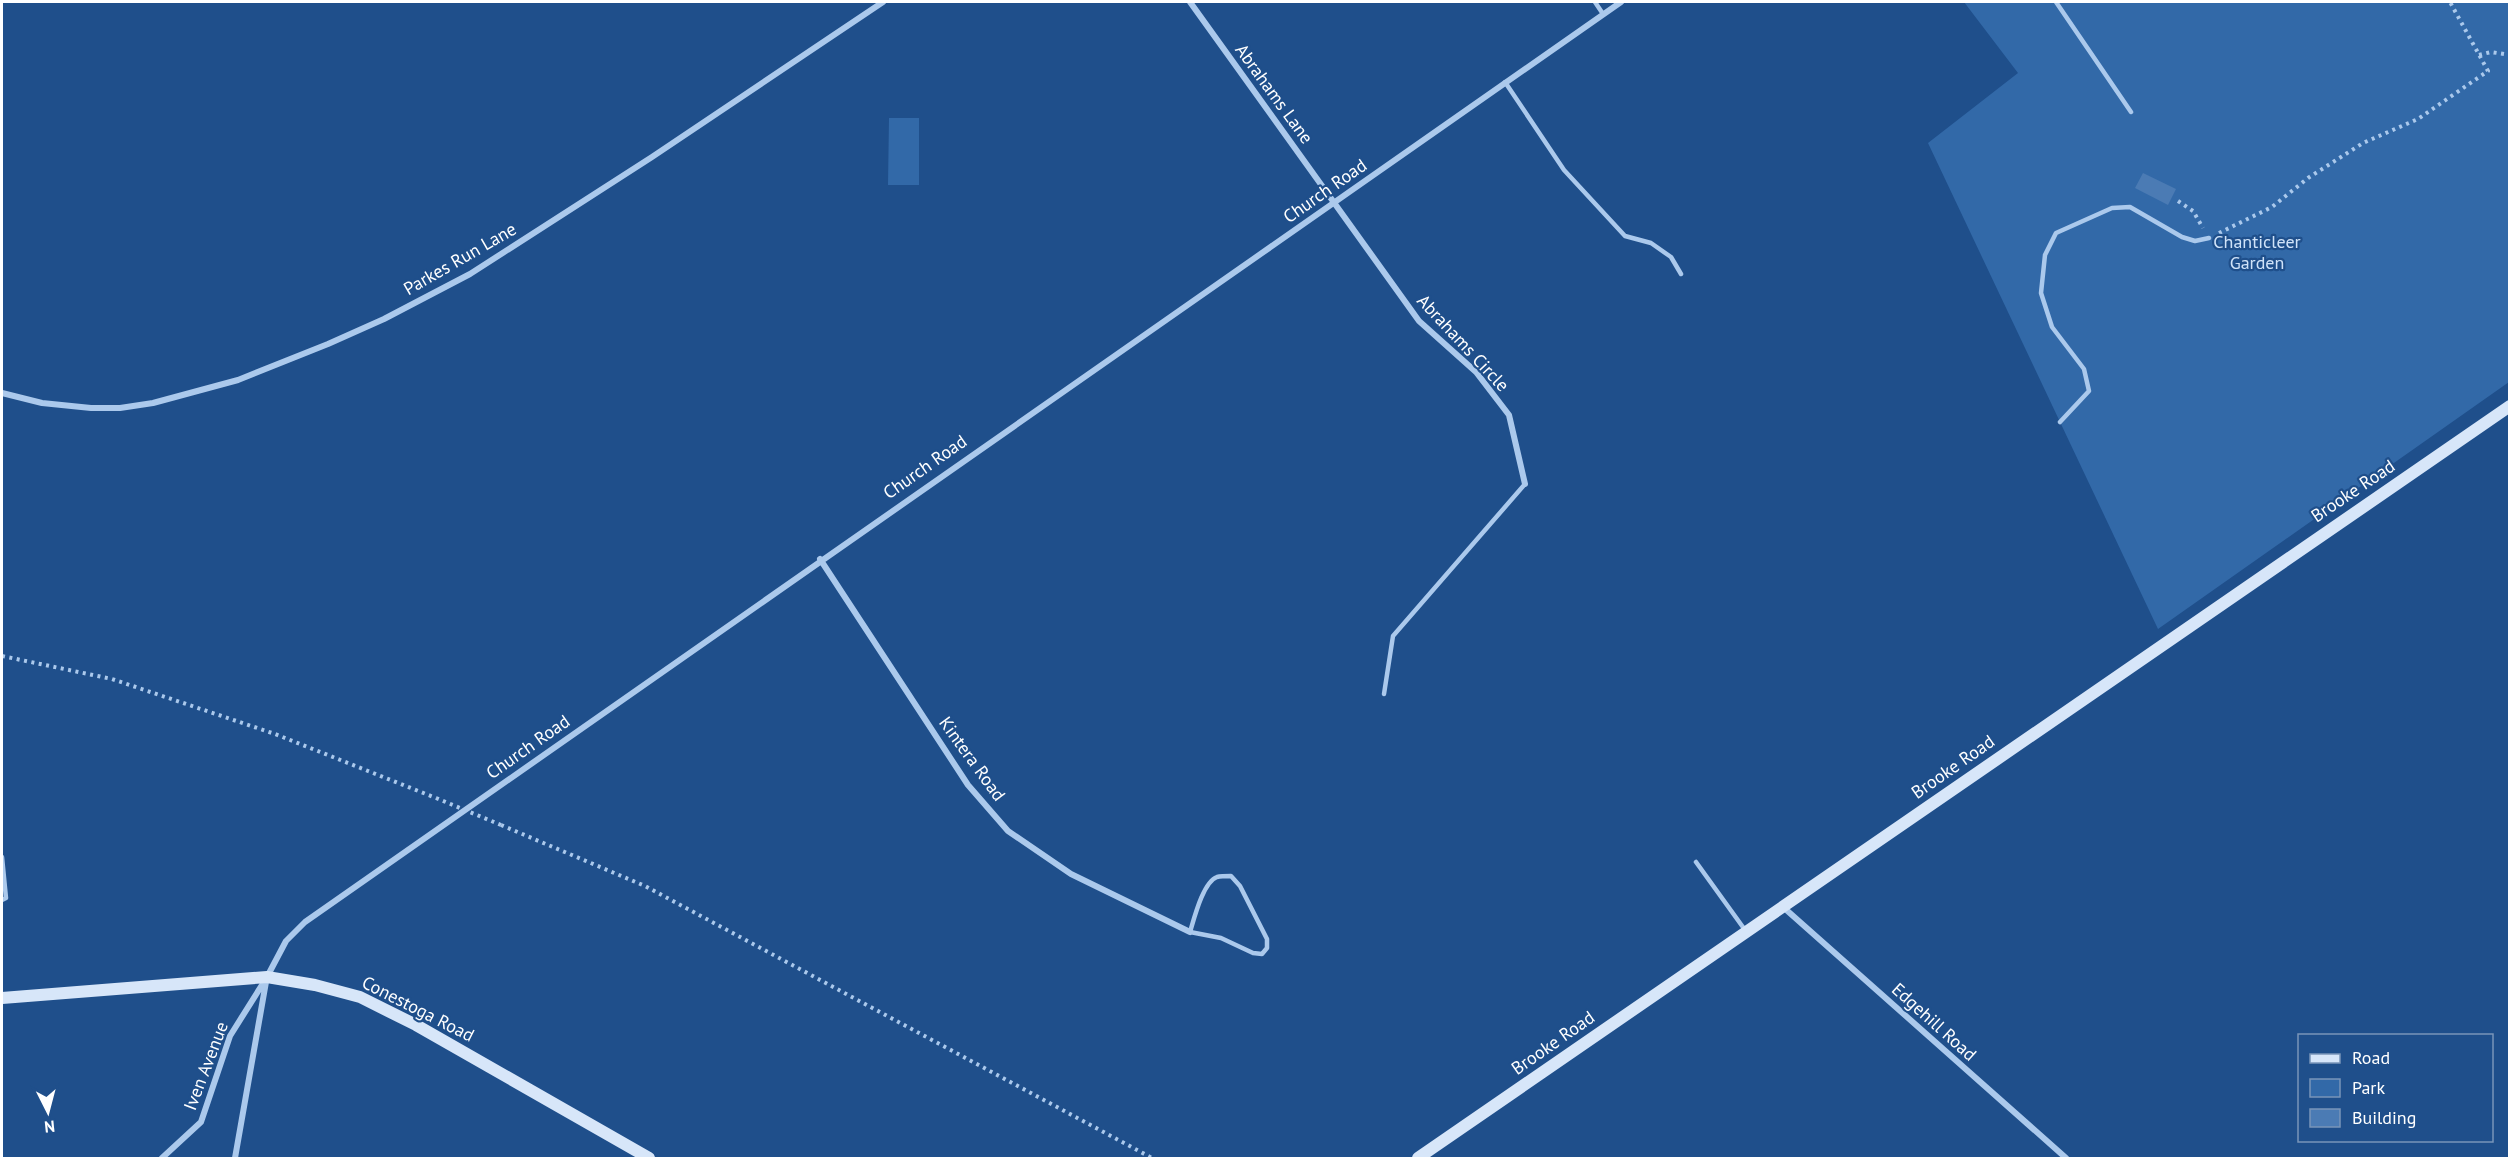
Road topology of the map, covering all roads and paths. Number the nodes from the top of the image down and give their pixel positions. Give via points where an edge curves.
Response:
1 (883, 2) edge
2 (1190, 2) edge
3 (1595, 2) edge
4 (1621, 2) edge
5 (2056, 2) edge
6 (2450, 2) edge
7 (1603, 14) junction
8 (2479, 55) junction
9 (2510, 55) edge
10 (1504, 82) junction
11 (2131, 112) dead end
12 (2178, 201) dead end
13 (1334, 203) junction
14 (2209, 238) junction
15 (1681, 274) dead end
16 (2, 393) edge
17 (2510, 406) edge
18 (2060, 422) dead end
19 (1525, 484) joint
20 (820, 558) junction
21 (2, 656) edge
22 (1383, 694) dead end
23 (2, 857) edge
24 (1696, 862) dead end
25 (2, 900) edge
26 (1783, 907) junction
27 (1190, 932) junction
28 (1746, 932) junction
29 (267, 977) junction
30 (2, 998) edge
31 (162, 1158) edge
32 (235, 1158) edge
33 (649, 1158) edge
34 (1152, 1158) edge
35 (1418, 1158) edge
36 (2066, 1158) edge

1 - 16 street, Parkes Run Lane via 470,274 328,344 238,380 120,408 42,403
2 - 13 street, Abrahams Lane
3 - 7 lane
4 - 7 street, Church Road
5 - 11 lane
6 - 8 path
7 - 10 street, Church Road
8 - 9 path
8 - 14 path via 2488,72 2473,83 2418,119 2363,143 2308,178 2272,207
10 - 13 street, Church Road
10 - 15 lane via 1564,170 1609,219 1625,236 1651,243 1671,257
12 - 14 path via 2193,211
13 - 19 street, Abrahams Circle via 1419,321 1476,372 1509,416
13 - 20 street, Church Road
14 - 18 lane via 2195,241 2182,237 2130,207 2112,208 2056,233 2045,255 2041,293 2052,327 2084,369 2089,391
17 - 26 main road, Brooke Road
19 - 22 lane via 1393,636
20 - 27 street, Kintera Road via 968,785 1008,831 1071,874
20 - 29 street, Church Road via 305,922 286,941
21 - 34 path, bridge via 111,679 275,734 645,886
23 - 25 lane via 6,898
24 - 28 lane
26 - 28 main road, Brooke Road
26 - 36 street, Edgehill Road
27 - 27 lane via 1211,881 1231,876 1267,939 1267,948 1262,954 1253,954 1221,938
28 - 35 main road, Brooke Road
29 - 30 main road, Conestoga Road
29 - 31 street, Iven Avenue via 230,1036 201,1122
29 - 32 street
29 - 33 main road, Conestoga Road via 360,997

